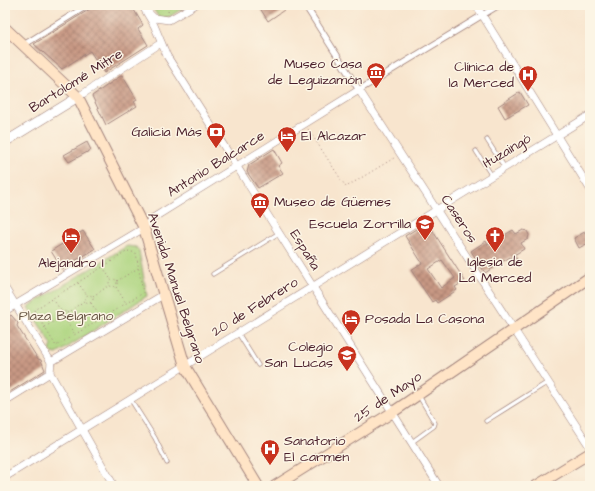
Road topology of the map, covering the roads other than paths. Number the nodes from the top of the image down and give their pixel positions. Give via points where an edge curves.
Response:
1 (88, 5) edge
2 (195, 5) edge
3 (305, 5) edge
4 (476, 5) edge
5 (499, 5) edge
6 (143, 7) edge
7 (482, 15) junction
8 (5, 28) edge
9 (161, 43) junction
10 (22, 46) junction
11 (360, 90) junction
12 (78, 97) junction
13 (590, 115) edge
14 (557, 136) junction
15 (487, 140) dead end
16 (5, 142) edge
17 (476, 151) dead end
18 (237, 166) junction
19 (505, 168) junction
20 (492, 176) junction
21 (590, 189) edge
22 (437, 209) junction
23 (144, 228) junction
24 (279, 233) junction
25 (213, 274) dead end
26 (590, 277) edge
27 (312, 286) junction
28 (5, 288) edge
29 (163, 295) junction
30 (15, 305) junction
31 (5, 311) edge
32 (514, 328) junction
33 (238, 333) junction
34 (51, 362) junction
35 (258, 365) dead end
36 (184, 366) junction
37 (50, 373) junction
38 (548, 382) junction
39 (418, 395) junction
40 (130, 399) junction
41 (5, 401) edge
42 (393, 412) junction
43 (486, 421) dead end
44 (83, 428) junction
45 (412, 442) junction
46 (590, 447) edge
47 (590, 453) edge
48 (167, 463) dead end
49 (5, 477) edge
50 (114, 486) edge
51 (258, 486) edge
52 (275, 486) edge
53 (439, 486) edge
54 (536, 486) edge

1 - 10 street
2 - 6 street via 169,20 154,18
3 - 11 street, Caseros
4 - 7 street
5 - 7 street
6 - 9 street, España
7 - 11 street
7 - 14 street
8 - 10 main road, Avenida Manuel Belgrano
9 - 12 street, Bartolomé Mitre
9 - 18 street, España
10 - 12 main road, Avenida Manuel Belgrano
11 - 18 street, Antonio Balcarce
11 - 22 street, Caseros
12 - 16 street, Bartolomé Mitre
12 - 23 main road, Avenida Manuel Belgrano
13 - 14 street, Ituzaingó
14 - 19 street, Ituzaingó
14 - 21 street
15 - 19 lane
17 - 20 lane
18 - 23 street, Antonio Balcarce via 153,218
18 - 24 street, España
19 - 20 street, Ituzaingó
20 - 22 street, Ituzaingó
22 - 27 street, 20 de Febrero
22 - 32 street, Caseros
23 - 29 main road, Avenida Manuel Belgrano
23 - 30 street, Antonio Balcarce
24 - 25 lane
24 - 27 street, España
26 - 32 main road, 25 de Mayo
27 - 33 street, 20 de Febrero
27 - 42 street, España
28 - 30 street
29 - 34 street
29 - 36 main road, Avenida Manuel Belgrano
30 - 31 street, Antonio Balcarce
30 - 34 street
32 - 38 street, Caseros
32 - 39 main road, 25 de Mayo
33 - 35 lane
33 - 36 street, 20 de Febrero
34 - 37 street
36 - 40 street, 20 de Febrero
36 - 51 main road, Avenida Manuel Belgrano
37 - 41 street
37 - 44 street
38 - 43 lane
38 - 46 street, Caseros
39 - 42 main road, 25 de Mayo
39 - 45 lane via 435,423
40 - 44 street, 20 de Febrero
40 - 48 lane via 155,438
42 - 45 street, España
42 - 52 main road, 25 de Mayo
44 - 49 street, 20 de Febrero
44 - 50 street
45 - 53 street, España
47 - 54 main road

